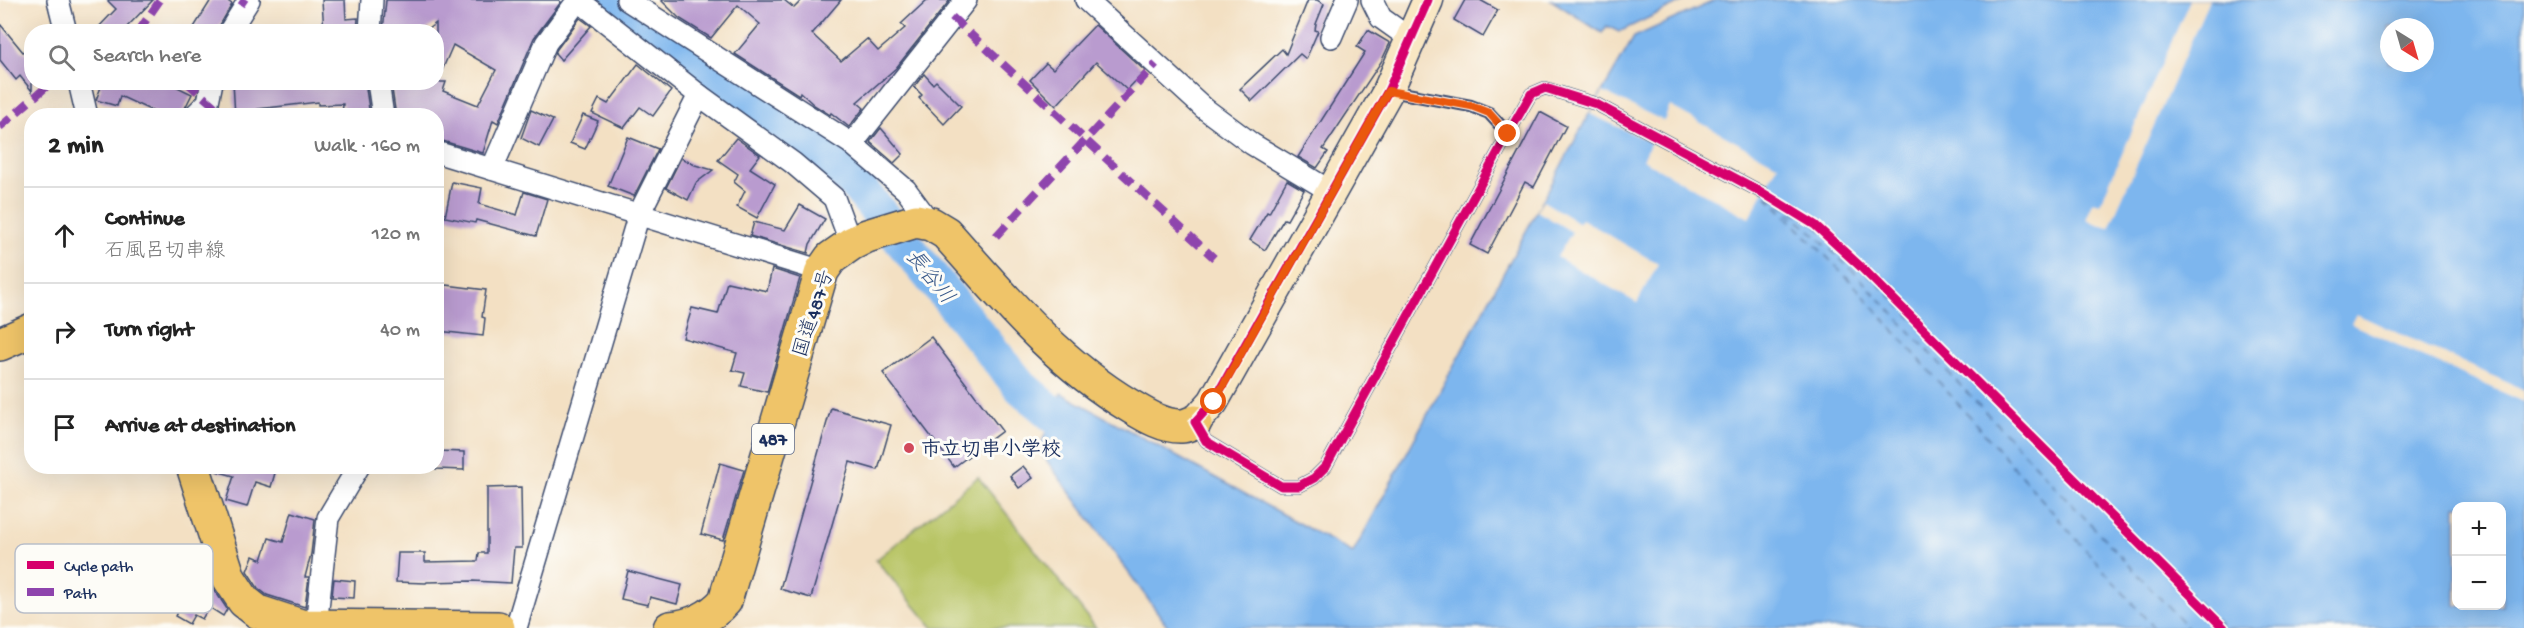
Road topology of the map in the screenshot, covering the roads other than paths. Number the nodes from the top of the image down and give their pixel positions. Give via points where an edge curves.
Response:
1 (58, 0) edge
2 (249, 0) edge
3 (578, 0) edge
4 (627, 0) edge
5 (966, 0) edge
6 (1086, 0) edge
7 (1347, 0) edge
8 (1372, 0) edge
9 (1428, 0) edge
10 (369, 2) edge
11 (64, 24) edge
12 (234, 24) edge
13 (370, 24) edge
14 (1330, 37) dead end
15 (1412, 40) junction
16 (81, 90) edge
17 (210, 90) edge
18 (379, 90) edge
19 (1388, 91) junction
20 (699, 95) junction
21 (85, 108) edge
22 (202, 108) edge
23 (382, 108) edge
24 (1508, 134) junction
25 (852, 144) junction
26 (444, 154) edge
27 (492, 169) junction
28 (1330, 191) junction
29 (1763, 193) dead end
30 (639, 214) junction
31 (923, 222) junction
32 (859, 240) junction
33 (822, 272) junction
34 (24, 334) edge
35 (0, 344) edge
36 (1195, 422) junction
37 (196, 474) edge
38 (354, 474) edge
39 (714, 620) edge
40 (294, 626) edge
41 (498, 628) edge
42 (516, 628) edge
43 (670, 628) edge

1 - 11 street
2 - 12 street
3 - 20 street
3 - 27 street via 546,43
4 - 25 street
5 - 25 street
6 - 28 street via 1204,109 1252,144
7 - 14 street
8 - 15 street via 1381,18
9 - 15 main road
10 - 13 street
15 - 19 main road
16 - 21 street
17 - 22 street
18 - 23 street
19 - 24 lane via 1471,106 1489,113
19 - 28 main road
20 - 30 street
20 - 32 street via 834,198
24 - 29 lane via 1531,94 1545,88 1596,104
24 - 36 lane via 1326,466 1314,478 1299,486 1281,486 1206,441
25 - 31 street via 906,190
26 - 27 street
27 - 30 street
28 - 36 main road via 1214,402
30 - 33 street
30 - 42 street
31 - 32 highway, 国道487号 / 487
31 - 36 highway via 946,233 1028,326 1107,392 1164,423 1181,426
32 - 33 highway, 国道487号 / 487 via 831,258
33 - 39 highway, 国道487号 / 487 via 732,580
34 - 35 highway
37 - 40 highway via 229,578 244,601 258,612
38 - 40 street via 328,518
39 - 43 highway, 国道487号 / 487
40 - 41 highway

